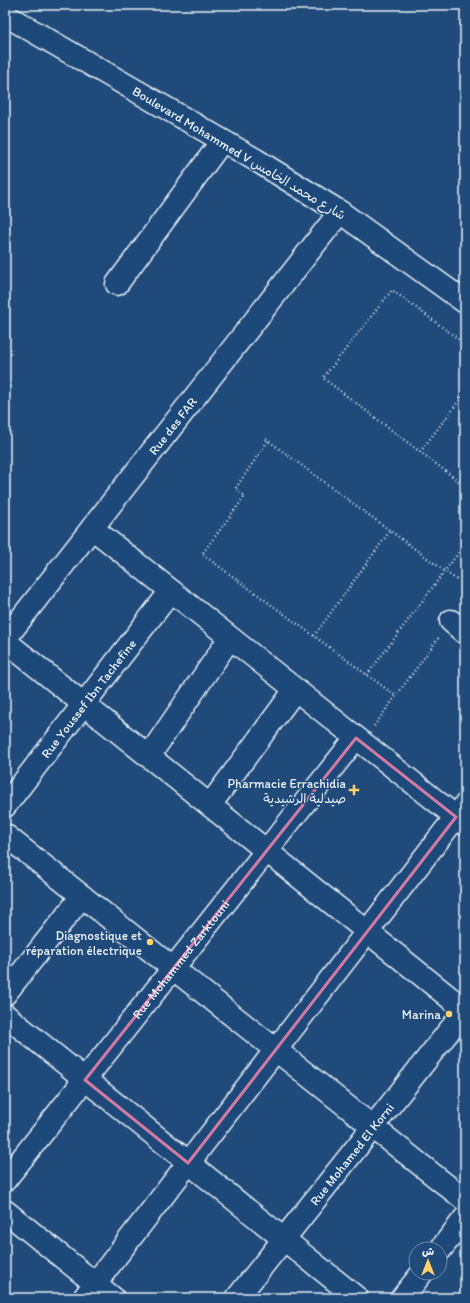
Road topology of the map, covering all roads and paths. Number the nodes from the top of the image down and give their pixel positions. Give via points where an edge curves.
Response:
1 (5, 15) edge
2 (222, 141) junction
3 (340, 212) junction
4 (117, 284) dead end
5 (465, 302) edge
6 (465, 344) edge
7 (465, 393) edge
8 (420, 452) junction
9 (465, 486) edge
10 (92, 528) junction
11 (390, 531) junction
12 (465, 544) edge
13 (444, 571) junction
14 (465, 586) edge
15 (171, 592) junction
16 (458, 627) edge
17 (314, 636) junction
18 (230, 638) junction
19 (5, 640) edge
20 (367, 675) junction
21 (295, 690) junction
22 (396, 696) junction
23 (84, 704) junction
24 (359, 740) junction
25 (148, 756) junction
26 (210, 805) junction
27 (5, 806) edge
28 (462, 816) edge
29 (5, 835) edge
30 (267, 851) junction
31 (82, 896) junction
32 (367, 932) junction
33 (173, 969) junction
34 (5, 994) edge
35 (465, 1010) edge
36 (5, 1015) edge
37 (276, 1050) junction
38 (85, 1080) junction
39 (373, 1127) junction
40 (188, 1163) junction
41 (5, 1180) edge
42 (465, 1200) edge
43 (5, 1210) edge
44 (465, 1218) edge
45 (284, 1239) junction
46 (447, 1241) edge
47 (416, 1281) edge
48 (89, 1291) edge
49 (113, 1298) edge
50 (237, 1298) edge
51 (357, 1298) edge
52 (402, 1298) edge

1 - 2 street, Boulevard Mohammed V شارع محمد الخامس
2 - 3 street, Boulevard Mohammed V شارع محمد الخامس
2 - 4 street
3 - 5 street, Boulevard Mohammed V شارع محمد الخامس
3 - 10 street, Rue des FAR
6 - 8 path via 392,290 323,378
7 - 8 path
8 - 9 path
10 - 15 street
10 - 19 street, Rue des FAR
11 - 13 path
11 - 17 path
11 - 17 path via 267,440 235,489 245,496 202,554
12 - 13 path
13 - 14 path
13 - 20 path
15 - 18 street
15 - 23 street, Rue Youssef Ibn Tachefine
16 - 22 path
17 - 20 path
18 - 21 street
18 - 25 street
19 - 23 street
20 - 22 path
21 - 24 street
21 - 26 street
22 - 24 path
23 - 25 street
23 - 27 street, Rue Youssef Ibn Tachefine
24 - 28 street
24 - 30 street, Rue Mohammed Zarktouni
25 - 26 street
26 - 30 street
28 - 32 street
29 - 31 street
30 - 32 street
30 - 33 street, Rue Mohammed Zarktouni
31 - 33 street
31 - 34 street
32 - 35 street
32 - 37 street
33 - 37 street
33 - 38 street, Rue Mohammed Zarktouni
35 - 39 street, Rue Mohamed El Korni
36 - 38 street
37 - 39 street
37 - 40 street
38 - 40 street
38 - 41 street, Rue Mohammed Zarktouni
39 - 42 street
39 - 45 street, Rue Mohamed El Korni
40 - 45 street
40 - 48 street
43 - 48 street
44 - 46 street
45 - 50 street, Rue Mohamed El Korni
45 - 51 street
47 - 52 street
48 - 49 street

